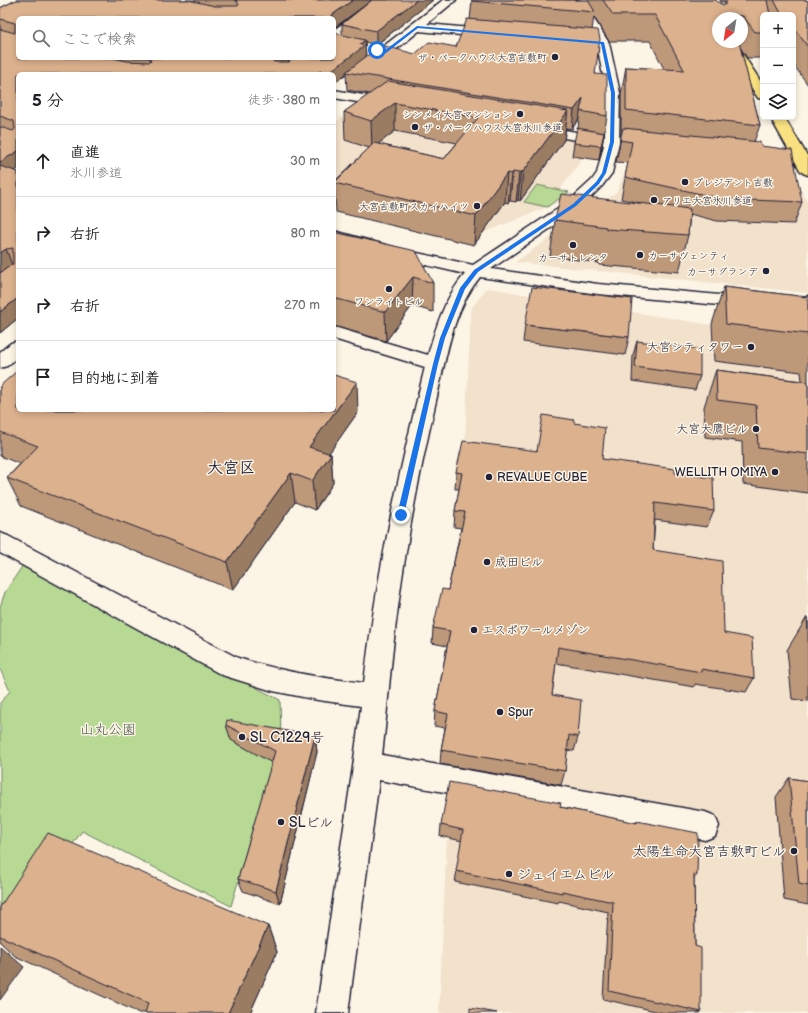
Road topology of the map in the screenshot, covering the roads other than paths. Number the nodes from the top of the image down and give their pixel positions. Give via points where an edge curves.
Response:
1 (382, 0) edge
2 (450, 0) edge
3 (573, 0) edge
4 (417, 27) junction
5 (504, 34) edge
6 (336, 40) edge
7 (588, 42) edge
8 (603, 43) junction
9 (733, 48) edge
10 (370, 49) dead end
11 (385, 52) junction
12 (356, 74) edge
13 (345, 83) edge
14 (760, 90) edge
15 (336, 91) edge
16 (336, 93) edge
17 (402, 106) edge
18 (779, 120) edge
19 (525, 127) edge
20 (612, 142) junction
21 (628, 144) edge
22 (787, 158) edge
23 (805, 164) edge
24 (336, 237) edge
25 (476, 271) junction
26 (808, 308) edge
27 (336, 334) edge
28 (16, 349) edge
29 (0, 362) edge
30 (435, 364) junction
31 (0, 542) edge
32 (374, 696) junction
33 (367, 765) junction
34 (705, 826) dead end
35 (332, 1013) edge

1 - 6 street
2 - 4 street
3 - 8 street
4 - 5 street
4 - 11 street
7 - 8 street
8 - 20 street via 613,93
9 - 14 main road
10 - 11 street
11 - 12 street
13 - 15 street
16 - 17 street
18 - 23 main road
19 - 20 street
20 - 21 street
20 - 25 street via 604,173 587,194
22 - 23 street
24 - 25 street
25 - 26 street via 585,287
25 - 30 street via 462,288
27 - 30 street
28 - 29 street
30 - 32 street via 401,515
31 - 32 street via 231,667 273,680
32 - 33 street
33 - 34 street
33 - 35 street

